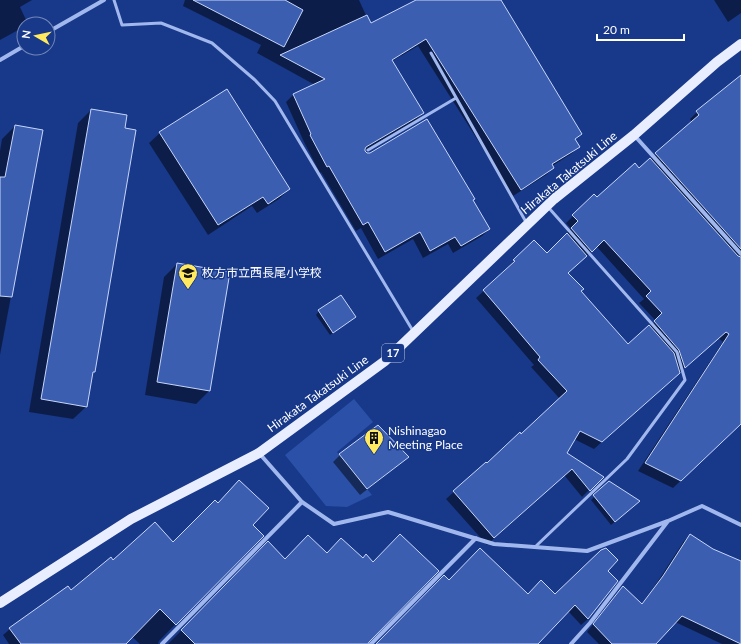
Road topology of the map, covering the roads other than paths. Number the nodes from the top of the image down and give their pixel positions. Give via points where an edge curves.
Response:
1 (104, 0) edge
2 (114, 0) edge
3 (56, 27) edge
4 (741, 44) edge
5 (16, 51) edge
6 (431, 53) dead end
7 (0, 60) edge
8 (456, 98) junction
9 (634, 135) junction
10 (368, 150) dead end
11 (547, 206) junction
12 (528, 225) junction
13 (741, 254) edge
14 (414, 332) junction
15 (259, 453) junction
16 (302, 502) junction
17 (668, 521) junction
18 (740, 523) edge
19 (476, 538) junction
20 (535, 547) junction
21 (0, 603) edge
22 (162, 644) edge
23 (371, 644) edge
24 (571, 644) edge

1 - 3 street
2 - 14 lane via 122,25 161,23 212,43 275,101
4 - 9 main road, Hirakata Takatsuki Line / 17
5 - 7 street
6 - 8 lane
8 - 10 lane
8 - 12 lane
9 - 11 main road, Hirakata Takatsuki Line / 17
9 - 13 street
11 - 12 main road, Hirakata Takatsuki Line / 17
11 - 20 lane via 677,352 685,380 627,459
12 - 14 main road, Hirakata Takatsuki Line / 17
14 - 15 main road, Hirakata Takatsuki Line / 17 via 385,361
15 - 16 street
15 - 21 main road, Hirakata Takatsuki Line / 17 via 132,519
16 - 19 street via 334,524 388,512
16 - 22 street
17 - 18 street via 702,506
17 - 20 street via 587,551
17 - 24 street
19 - 20 street via 494,544
19 - 23 street

